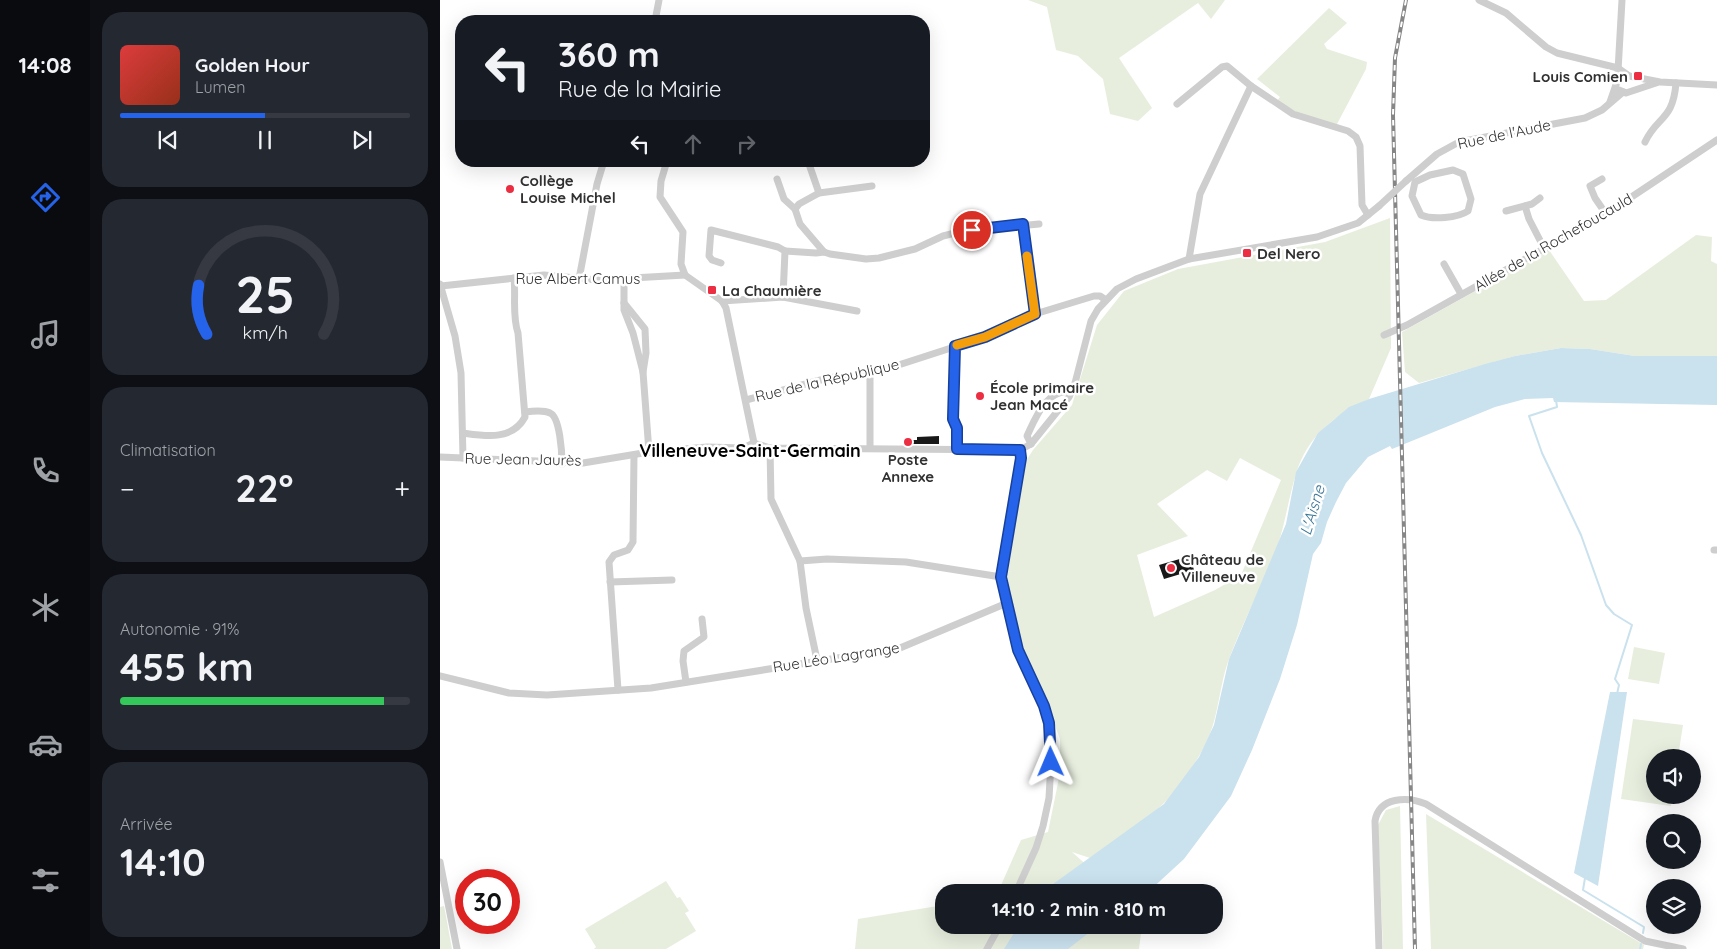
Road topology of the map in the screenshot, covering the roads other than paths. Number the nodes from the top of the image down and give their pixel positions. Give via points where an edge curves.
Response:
1 (659, 0) edge
2 (1479, 0) edge
3 (1622, 0) edge
4 (656, 15) edge
5 (1618, 68) junction
6 (1630, 76) junction
7 (1617, 82) junction
8 (1660, 82) junction
9 (1676, 83) junction
10 (1717, 85) edge
11 (1251, 86) junction
12 (1632, 89) junction
13 (1622, 92) junction
14 (1610, 102) junction
15 (1177, 104) dead end
16 (1717, 140) edge
17 (1645, 142) dead end
18 (1425, 164) junction
19 (602, 167) edge
20 (665, 167) edge
21 (809, 167) edge
22 (1430, 175) junction
23 (777, 179) dead end
24 (1602, 179) dead end
25 (872, 186) dead end
26 (819, 193) junction
27 (1540, 198) dead end
28 (1526, 206) junction
29 (795, 209) junction
30 (1373, 210) junction
31 (1506, 211) dead end
32 (1606, 214) junction
33 (1023, 224) junction
34 (1039, 224) dead end
35 (1545, 250) junction
36 (785, 251) junction
37 (824, 252) junction
38 (1189, 259) junction
39 (721, 263) dead end
40 (1444, 264) dead end
41 (685, 275) junction
42 (514, 278) junction
43 (579, 279) junction
44 (624, 279) junction
45 (440, 285) edge
46 (1461, 294) junction
47 (783, 297) junction
48 (1106, 300) junction
49 (722, 301) junction
50 (624, 303) junction
51 (857, 311) dead end
52 (1035, 314) junction
53 (641, 323) junction
54 (633, 333) junction
55 (1384, 335) dead end
56 (955, 346) junction
57 (643, 372) junction
58 (870, 372) junction
59 (1072, 392) junction
60 (746, 400) junction
61 (525, 412) junction
62 (463, 433) junction
63 (1030, 442) junction
64 (754, 443) junction
65 (770, 448) junction
66 (870, 448) junction
67 (957, 449) junction
68 (1020, 450) junction
69 (649, 452) junction
70 (634, 455) junction
71 (440, 457) edge
72 (463, 458) junction
73 (562, 464) junction
74 (800, 561) junction
75 (1001, 577) junction
76 (672, 580) dead end
77 (610, 582) junction
78 (1007, 603) junction
79 (702, 619) dead end
80 (817, 660) junction
81 (440, 676) edge
82 (686, 682) junction
83 (618, 690) junction
84 (440, 862) edge
85 (1020, 884) edge
86 (995, 934) edge
87 (457, 949) edge
88 (987, 949) edge
89 (1379, 949) edge
90 (1682, 949) edge

1 - 4 street
2 - 5 street via 1506,13 1557,53
3 - 5 street
5 - 6 street
5 - 7 street
6 - 7 street
6 - 8 street
6 - 12 street via 1634,85
7 - 13 street
7 - 14 street
8 - 9 street
8 - 12 street
9 - 10 street
9 - 17 street via 1668,114 1649,133
11 - 15 street via 1232,68 1224,66
11 - 30 street via 1297,116 1345,130 1356,137 1360,146 1362,205
11 - 38 street via 1200,194
12 - 13 street
13 - 14 street, Rue de l'Aude
14 - 18 street, Rue de l'Aude via 1585,118 1459,142
16 - 32 street, Allée de la Rochefoucauld
18 - 22 street
18 - 30 street, Rue de l'Aude, bridge
19 - 43 street
20 - 41 street via 660,197 683,232 681,264
21 - 26 street
22 - 22 street via 1413,185 1412,196 1421,215 1437,217 1468,211 1471,199 1463,174 1453,170
23 - 29 street via 784,199
24 - 32 street via 1590,186
25 - 26 street
26 - 29 street
27 - 28 street
28 - 31 street
28 - 35 street
29 - 37 street via 800,224
30 - 38 street, Rue de l'Aude via 1358,222 1317,237
32 - 35 street, Allée de la Rochefoucauld
33 - 34 street
33 - 37 street via 943,236 915,249 879,258
33 - 52 street
35 - 46 street, Allée de la Rochefoucauld
36 - 37 street
36 - 39 street via 778,246 711,230 709,256
36 - 47 street
38 - 48 street, Rue de l'Aude via 1136,279 1117,289
40 - 46 street
41 - 44 street, Rue Albert Camus
41 - 49 street
42 - 43 street, Rue Albert Camus via 544,275
42 - 45 street, Rue Albert Camus
42 - 61 street via 514,321 518,333
43 - 44 street, Rue Albert Camus
44 - 50 street
45 - 62 street via 455,336 461,372
46 - 55 street, Allée de la Rochefoucauld
47 - 49 street
47 - 51 street
48 - 52 street, Rue de la République via 1096,295
48 - 59 street, Rue de l'Aude via 1091,321
49 - 60 street
50 - 53 street
50 - 54 street
52 - 56 street, Rue de la République via 985,337
53 - 54 street
53 - 57 street via 645,329 646,353
54 - 57 street
56 - 58 street, Rue de la République
56 - 67 street via 953,419 957,428
57 - 69 street
58 - 60 street, Rue de la République via 828,378
58 - 66 street
59 - 63 street
59 - 63 street via 1065,391 1049,399 1027,436
60 - 64 street
61 - 62 street via 523,421 501,436
61 - 73 street via 553,415 560,434
62 - 72 street
63 - 68 street
64 - 65 street
64 - 69 street, Rue Jean Jaurès via 743,448
65 - 66 street
65 - 74 street via 771,499
66 - 67 street
67 - 68 street
68 - 75 street
69 - 70 street, Rue Jean Jaurès
70 - 73 street, Rue Jean Jaurès
70 - 77 street via 633,542 628,550 611,558
71 - 72 street, Rue Jean Jaurès
72 - 73 street, Rue Jean Jaurès
74 - 75 street via 906,562
74 - 80 street
75 - 78 street
76 - 77 street
77 - 83 street
78 - 80 street, Rue Léo Lagrange via 900,648
78 - 85 street via 1018,650 1044,706 1051,739 1049,798 1043,826
79 - 82 street via 704,637 687,648 683,656
80 - 82 street, Rue Léo Lagrange
81 - 83 street, Rue Léo Lagrange via 509,693 547,695
82 - 83 street, Rue Léo Lagrange
84 - 87 street
86 - 88 street
89 - 90 street via 1376,815 1384,805 1409,799 1426,804 1645,941

